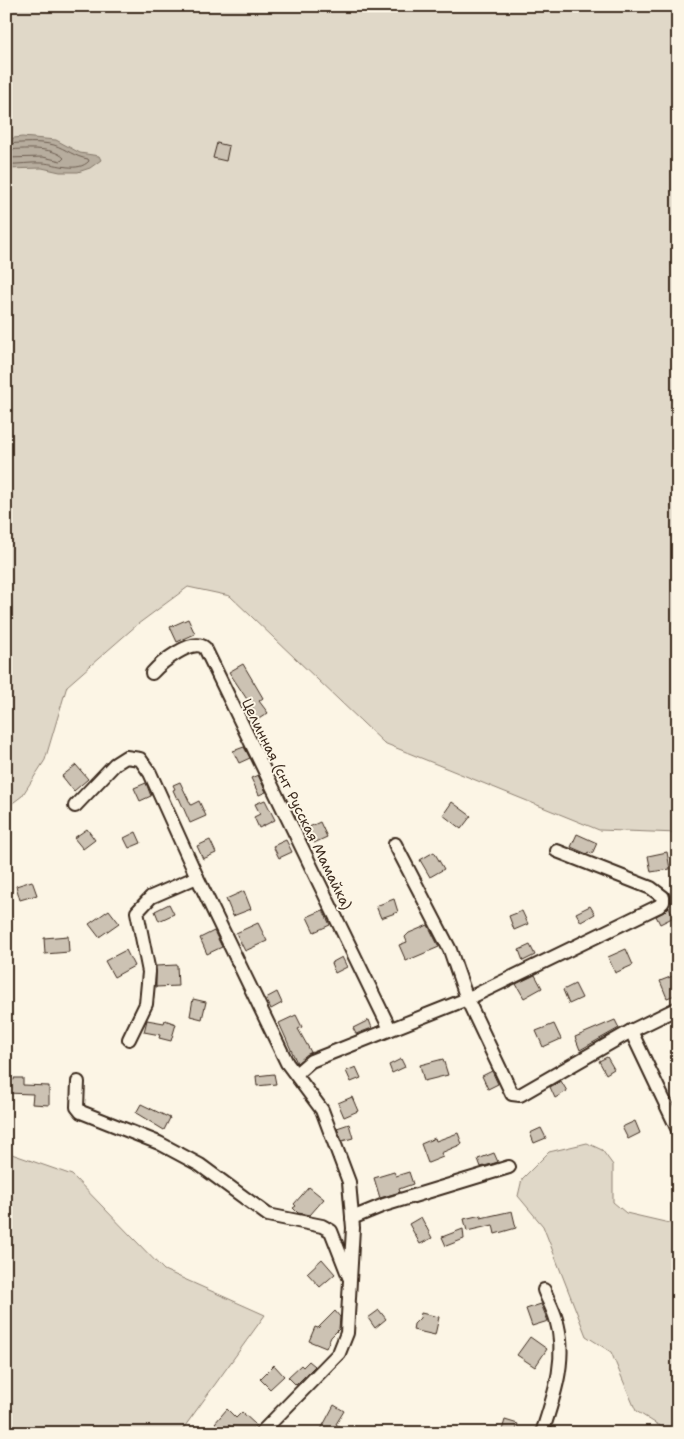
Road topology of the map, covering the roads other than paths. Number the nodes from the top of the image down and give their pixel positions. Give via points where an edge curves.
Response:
1 (152, 673) dead end
2 (75, 806) dead end
3 (395, 844) dead end
4 (556, 851) dead end
5 (197, 877) junction
6 (467, 999) junction
7 (678, 1008) edge
8 (390, 1030) junction
9 (631, 1031) junction
10 (130, 1039) dead end
11 (296, 1074) junction
12 (78, 1082) dead end
13 (678, 1130) edge
14 (509, 1167) dead end
15 (352, 1218) junction
16 (350, 1279) junction
17 (544, 1290) dead end
18 (261, 1433) edge
19 (542, 1433) edge

1 - 8 street, Целинная (снт Русская Мамайка) via 187,647 197,644 205,648
2 - 5 street via 115,764 126,757 140,759 150,773
3 - 6 street via 450,950
4 - 6 street via 650,888 663,897 663,902
5 - 10 street via 151,896 137,912 149,972 146,1004
5 - 11 street via 287,1063
6 - 8 street
6 - 9 street via 512,1094 520,1095
7 - 9 street
8 - 11 street via 311,1062
9 - 13 street
11 - 15 street via 322,1110 348,1182
12 - 16 street via 77,1107 81,1112 159,1143 200,1165 268,1214 331,1231
14 - 15 street
15 - 16 street
16 - 18 street via 348,1333 340,1353
17 - 19 street via 556,1319 561,1364

